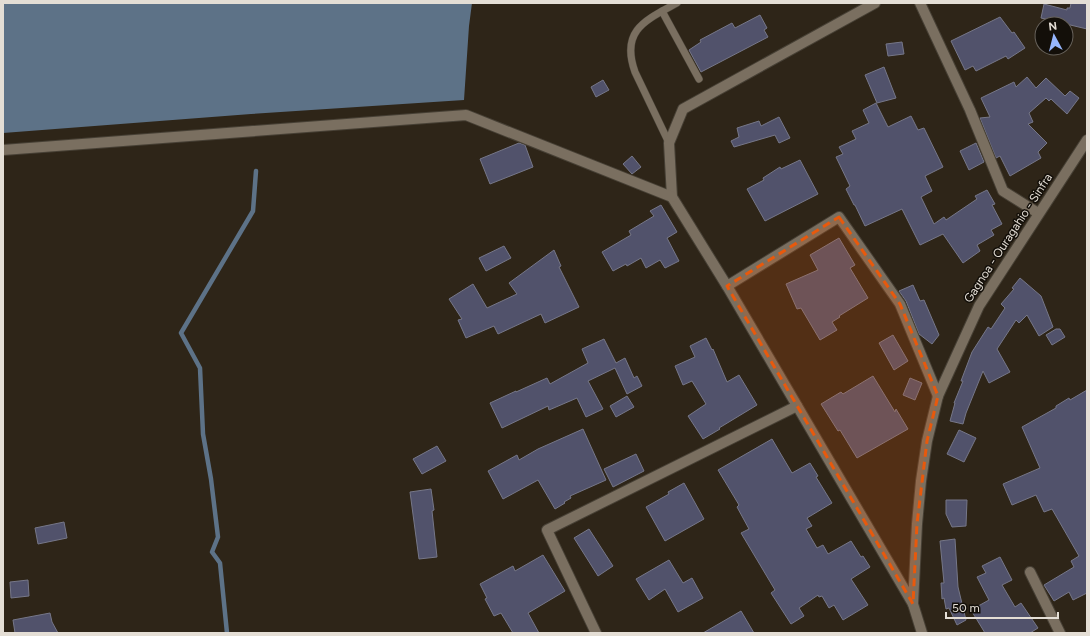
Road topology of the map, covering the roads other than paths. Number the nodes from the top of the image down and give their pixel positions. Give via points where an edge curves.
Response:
1 (677, 3) edge
2 (875, 3) edge
3 (920, 3) edge
4 (662, 11) junction
5 (699, 79) dead end
6 (1087, 140) edge
7 (669, 143) junction
8 (3, 150) edge
9 (672, 198) junction
10 (1038, 213) junction
11 (727, 286) junction
12 (938, 396) junction
13 (797, 406) junction
14 (1030, 572) dead end
15 (913, 604) junction
16 (596, 633) edge
17 (922, 633) edge
18 (1060, 633) edge

1 - 4 lane
2 - 7 street via 682,109
3 - 10 street via 970,110 1003,191
4 - 5 lane
4 - 7 lane via 641,24 634,34 630,48 635,72
6 - 10 street, Gagnoa - Ouragahio - Sinfra
7 - 9 street
8 - 9 street via 466,115
9 - 11 street
10 - 12 street, Gagnoa - Ouragahio - Sinfra via 978,306
11 - 12 street via 839,217 900,304
11 - 13 street
12 - 15 street, Gagnoa - Ouragahio - Sinfra via 921,481
13 - 15 street
13 - 16 street via 547,530
14 - 18 street
15 - 17 street, Gagnoa - Ouragahio - Sinfra

